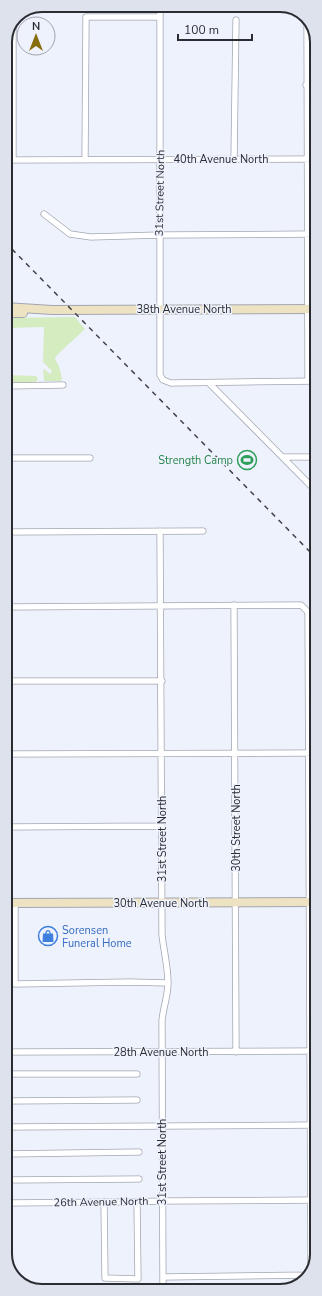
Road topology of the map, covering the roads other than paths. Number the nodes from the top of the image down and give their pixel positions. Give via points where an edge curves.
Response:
1 (160, 12) edge
2 (160, 18) junction
3 (236, 20) dead end
4 (307, 28) edge
5 (13, 36) edge
6 (306, 85) junction
7 (310, 85) edge
8 (234, 159) junction
9 (307, 159) junction
10 (13, 160) joint
11 (85, 160) junction
12 (161, 160) junction
13 (44, 214) dead end
14 (307, 234) junction
15 (159, 235) junction
16 (12, 307) edge
17 (160, 309) junction
18 (308, 309) junction
19 (52, 310) junction
20 (12, 313) edge
21 (308, 381) joint
22 (210, 383) junction
23 (63, 385) dead end
24 (12, 386) edge
25 (283, 457) junction
26 (310, 457) edge
27 (12, 458) edge
28 (90, 458) dead end
29 (310, 485) edge
30 (160, 531) junction
31 (203, 531) dead end
32 (12, 532) edge
33 (234, 605) junction
34 (12, 606) edge
35 (161, 606) junction
36 (12, 681) edge
37 (162, 681) junction
38 (12, 754) edge
39 (161, 754) junction
40 (235, 754) junction
41 (308, 754) junction
42 (310, 813) edge
43 (162, 826) junction
44 (12, 827) edge
45 (162, 902) junction
46 (236, 902) junction
47 (310, 902) edge
48 (15, 903) joint
49 (310, 981) edge
50 (168, 983) junction
51 (310, 1051) junction
52 (12, 1052) edge
53 (162, 1052) junction
54 (236, 1052) junction
55 (12, 1074) edge
56 (137, 1074) dead end
57 (138, 1100) dead end
58 (12, 1101) edge
59 (310, 1125) joint
60 (162, 1126) junction
61 (12, 1127) edge
62 (140, 1152) dead end
63 (12, 1154) edge
64 (139, 1179) dead end
65 (12, 1180) edge
66 (310, 1200) edge
67 (162, 1201) junction
68 (104, 1202) junction
69 (137, 1202) junction
70 (12, 1203) edge
71 (302, 1275) edge
72 (163, 1277) junction
73 (163, 1284) edge

1 - 2 street, 31st Street North
2 - 11 street via 86,17
2 - 12 street, 31st Street North
3 - 8 street
4 - 6 street
5 - 10 street
6 - 7 street
6 - 9 street
8 - 9 street, 40th Avenue North
8 - 12 street, 40th Avenue North
9 - 14 street
10 - 11 street, 40th Avenue North
11 - 12 street, 40th Avenue North
12 - 15 street, 31st Street North
13 - 15 street via 70,234 91,237
14 - 15 street
14 - 18 street
15 - 17 street, 31st Street North
16 - 19 main road, 38th Avenue North
17 - 18 main road, 38th Avenue North
17 - 19 main road, 38th Avenue North
17 - 22 street, 31st Street North via 159,369 163,380 171,383
18 - 21 street
19 - 20 main road, 38th Avenue North
21 - 22 street
22 - 25 street
23 - 24 street
25 - 26 street
25 - 29 street
27 - 28 street
30 - 31 street
30 - 32 street
30 - 35 street, 31st Street North
33 - 35 street
33 - 40 street, 30th Street North
33 - 41 street via 301,605 308,612
34 - 35 street
35 - 37 street, 31st Street North
36 - 37 street
37 - 39 street, 31st Street North
38 - 39 street
39 - 40 street
39 - 43 street, 31st Street North
40 - 41 street
40 - 46 street, 30th Street North
41 - 42 street
43 - 44 street
43 - 45 street, 31st Street North
45 - 46 main road, 30th Avenue North
45 - 48 main road, 30th Avenue North
45 - 50 street, 31st Street North via 162,935
46 - 47 main road, 30th Avenue North
46 - 54 street, 30th Street North
48 - 50 street via 15,984
49 - 51 street
50 - 53 street, 31st Street North via 163,1006
51 - 54 street, 28th Avenue North
51 - 59 street
52 - 53 street, 28th Avenue North
53 - 54 street, 28th Avenue North
53 - 60 street, 31st Street North
55 - 56 street
57 - 58 street
59 - 60 street
60 - 61 street
60 - 67 street, 31st Street North
62 - 63 street
64 - 65 street
66 - 67 street, 26th Avenue North
67 - 69 street, 26th Avenue North
67 - 72 street, 31st Street North
68 - 69 street, 26th Avenue North
68 - 69 street via 105,1278 138,1279
68 - 70 street, 26th Avenue North
71 - 72 street
72 - 73 street, 31st Street North

